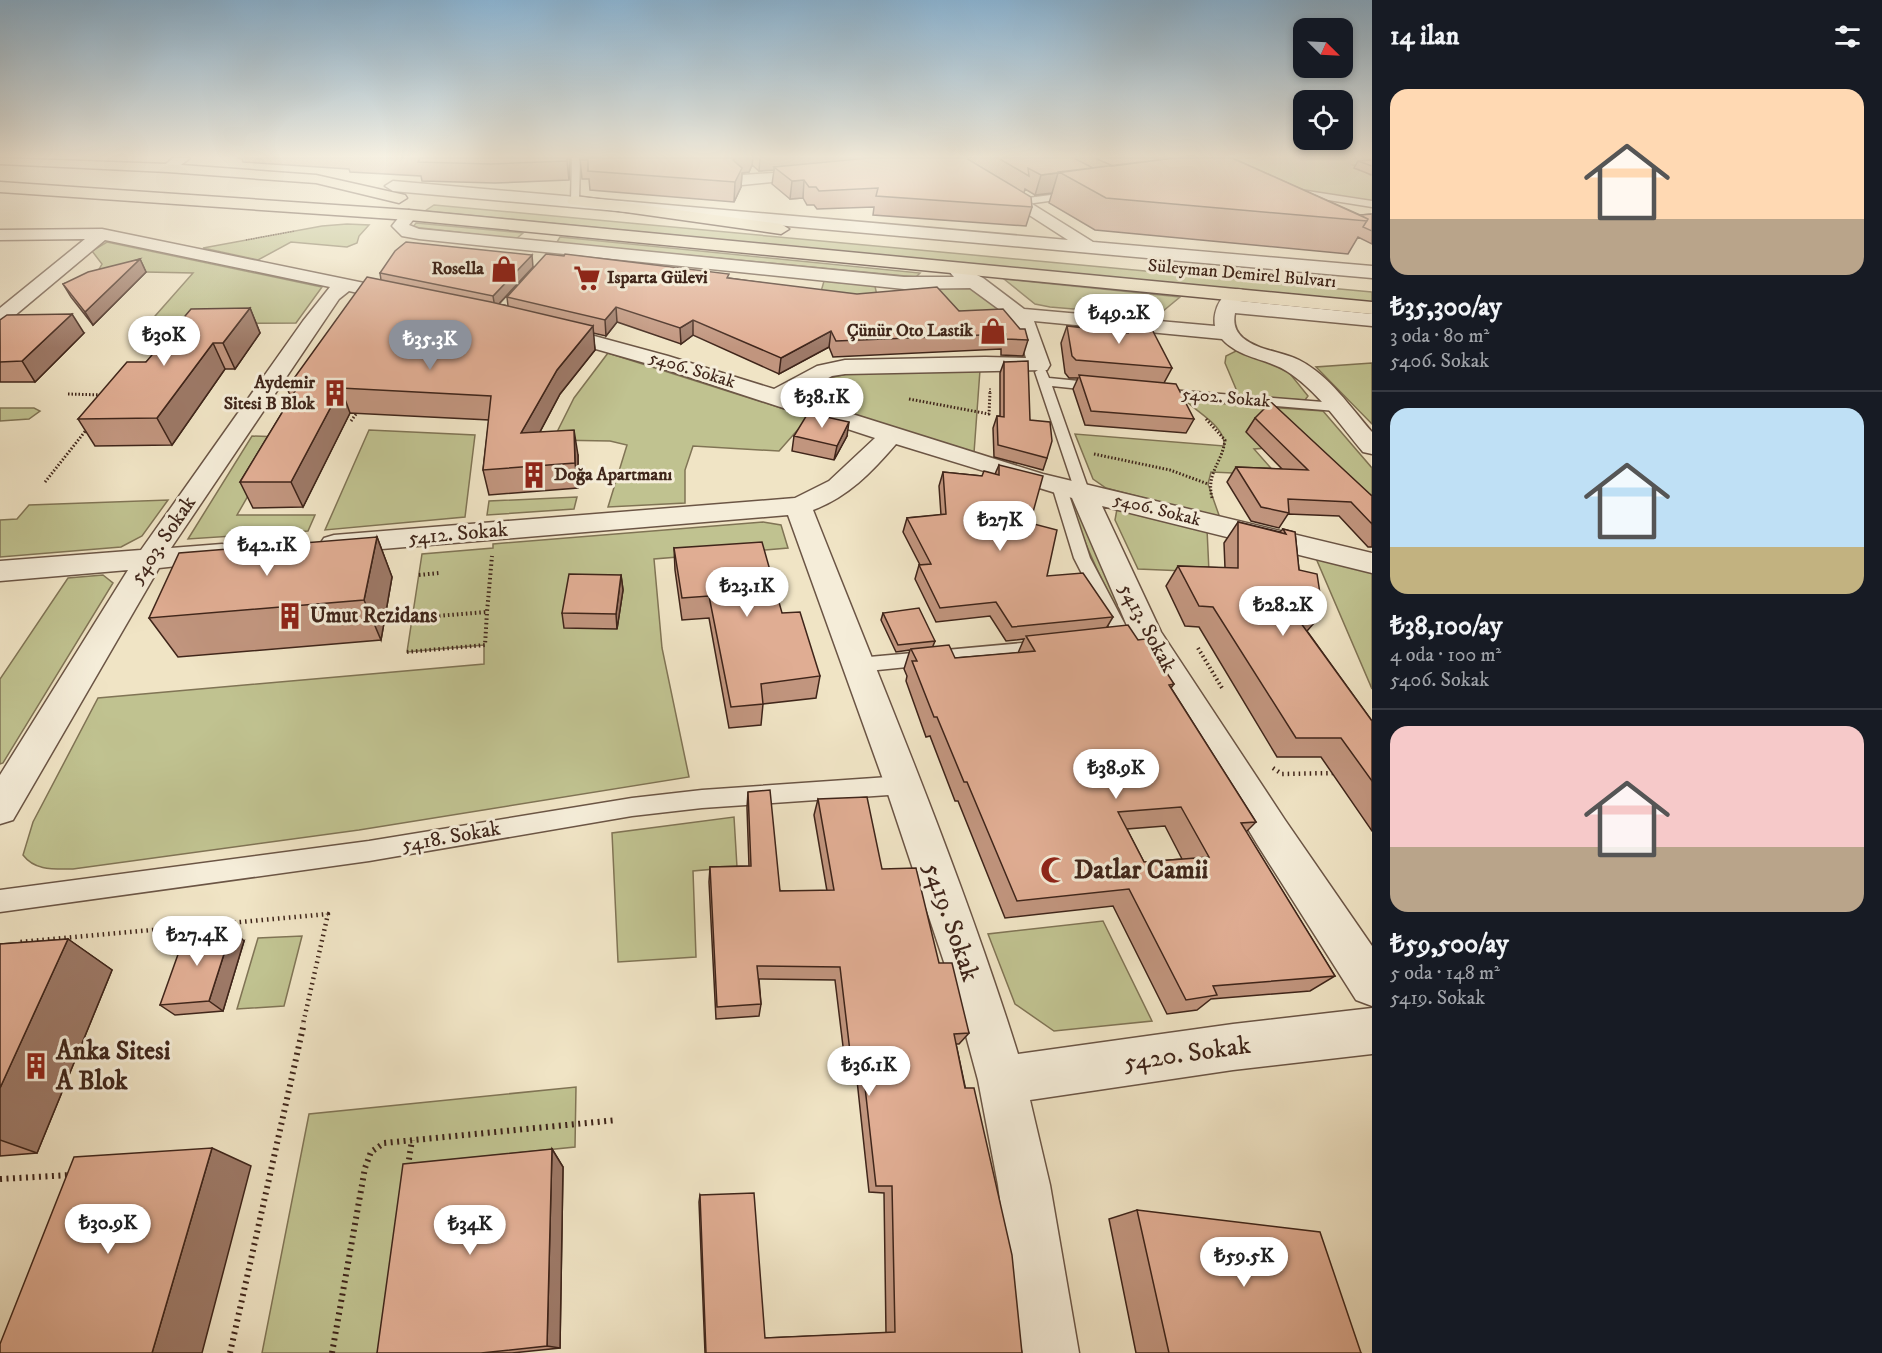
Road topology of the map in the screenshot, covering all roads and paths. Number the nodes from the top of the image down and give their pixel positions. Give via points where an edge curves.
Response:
1 (404, 221) edge
2 (472, 221) edge
3 (687, 221) edge
4 (723, 221) edge
5 (806, 221) edge
6 (1051, 221) edge
7 (542, 228) junction
8 (296, 231) dead end
9 (102, 234) junction
10 (0, 235) edge
11 (825, 235) junction
12 (526, 245) junction
13 (1092, 247) junction
14 (183, 251) junction
15 (952, 267) junction
16 (1372, 272) edge
17 (976, 282) junction
18 (346, 285) junction
19 (1372, 286) edge
20 (1231, 300) junction
21 (427, 302) edge
22 (1372, 308) edge
23 (1020, 315) junction
24 (0, 318) edge
25 (1372, 320) edge
26 (533, 326) edge
27 (1228, 334) junction
28 (1042, 373) junction
29 (990, 386) dead end
30 (1111, 388) edge
31 (1145, 391) edge
32 (68, 394) dead end
33 (1178, 395) junction
34 (109, 396) edge
35 (777, 396) junction
36 (909, 399) dead end
37 (1335, 407) junction
38 (359, 410) edge
39 (351, 421) dead end
40 (90, 426) edge
41 (890, 436) junction
42 (1372, 447) edge
43 (1067, 450) junction
44 (45, 482) dead end
45 (1208, 484) junction
46 (1071, 488) junction
47 (798, 506) junction
48 (1224, 526) junction
49 (311, 546) edge
50 (493, 548) dead end
51 (245, 551) edge
52 (150, 558) junction
53 (1372, 563) edge
54 (0, 571) edge
55 (439, 573) dead end
56 (419, 575) dead end
57 (487, 612) junction
58 (412, 618) dead end
59 (1135, 636) junction
60 (1101, 640) edge
61 (1058, 645) edge
62 (1198, 648) dead end
63 (407, 652) dead end
64 (858, 665) junction
65 (1224, 692) dead end
66 (1270, 764) dead end
67 (1340, 773) dead end
68 (903, 785) junction
69 (0, 808) edge
70 (0, 901) edge
71 (13, 947) edge
72 (1372, 984) edge
73 (1372, 1031) edge
74 (1002, 1080) junction
75 (616, 1120) dead end
76 (412, 1140) junction
77 (70, 1175) edge
78 (407, 1175) edge
79 (0, 1179) edge
80 (230, 1353) edge
81 (333, 1353) edge
82 (1050, 1353) edge

1 - 12 street via 400,226 408,232
2 - 7 highway, Süleyman Demirel Bulvarı
3 - 11 highway, Süleyman Demirel Bulvarı
4 - 11 highway
5 - 13 street
6 - 13 street
7 - 12 street
7 - 15 highway, Süleyman Demirel Bulvarı
8 - 14 path
9 - 10 street
9 - 14 street
9 - 24 street
11 - 19 highway, Süleyman Demirel Bulvarı
12 - 17 street via 553,254 904,282
13 - 16 street
14 - 18 street
15 - 17 street, 5413. Sokak
15 - 20 highway, Süleyman Demirel Bulvarı
17 - 23 street, 5413. Sokak
18 - 21 street
18 - 52 street, 5403. Sokak via 332,295 310,325
20 - 22 highway, Süleyman Demirel Bulvarı
20 - 25 street
20 - 27 street via 1224,322
23 - 27 street
23 - 28 street, 5413. Sokak
26 - 35 street, 5406. Sokak via 619,347
27 - 37 street via 1248,349 1300,370
28 - 30 lane
28 - 35 street via 985,363 845,367 825,371
28 - 43 lane, 5413. Sokak
29 - 36 path via 989,414
31 - 33 lane, 5402. Sokak
32 - 34 path
33 - 37 lane, 5402. Sokak
33 - 45 path via 1214,425 1225,440
35 - 41 street, 5406. Sokak
37 - 42 street
38 - 39 path
40 - 44 path
41 - 46 street, 5406. Sokak
41 - 47 street, 5412. Sokak via 837,489
43 - 45 path via 1148,464
43 - 46 lane, 5413. Sokak
45 - 48 path
46 - 48 street, 5406. Sokak
46 - 59 street, 5413. Sokak
47 - 49 street, 5412. Sokak
47 - 64 street, 5419. Sokak
48 - 53 street, 5406. Sokak
50 - 57 path
51 - 52 street
52 - 54 street
52 - 69 street, 5403. Sokak
55 - 56 path
57 - 58 path
57 - 63 path via 485,645
59 - 60 lane
59 - 72 street, 5413. Sokak
61 - 64 lane
62 - 65 path
64 - 68 street, 5419. Sokak
66 - 67 path via 1282,774
68 - 70 lane, 5418. Sokak via 633,807 369,851
68 - 74 street, 5419. Sokak via 977,995
71 - 80 path via 20,942 328,914
73 - 74 street, 5420. Sokak
74 - 82 street, 5419. Sokak via 1024,1185
75 - 76 path
76 - 78 path
76 - 81 path via 384,1143 371,1152 365,1168
77 - 79 path

